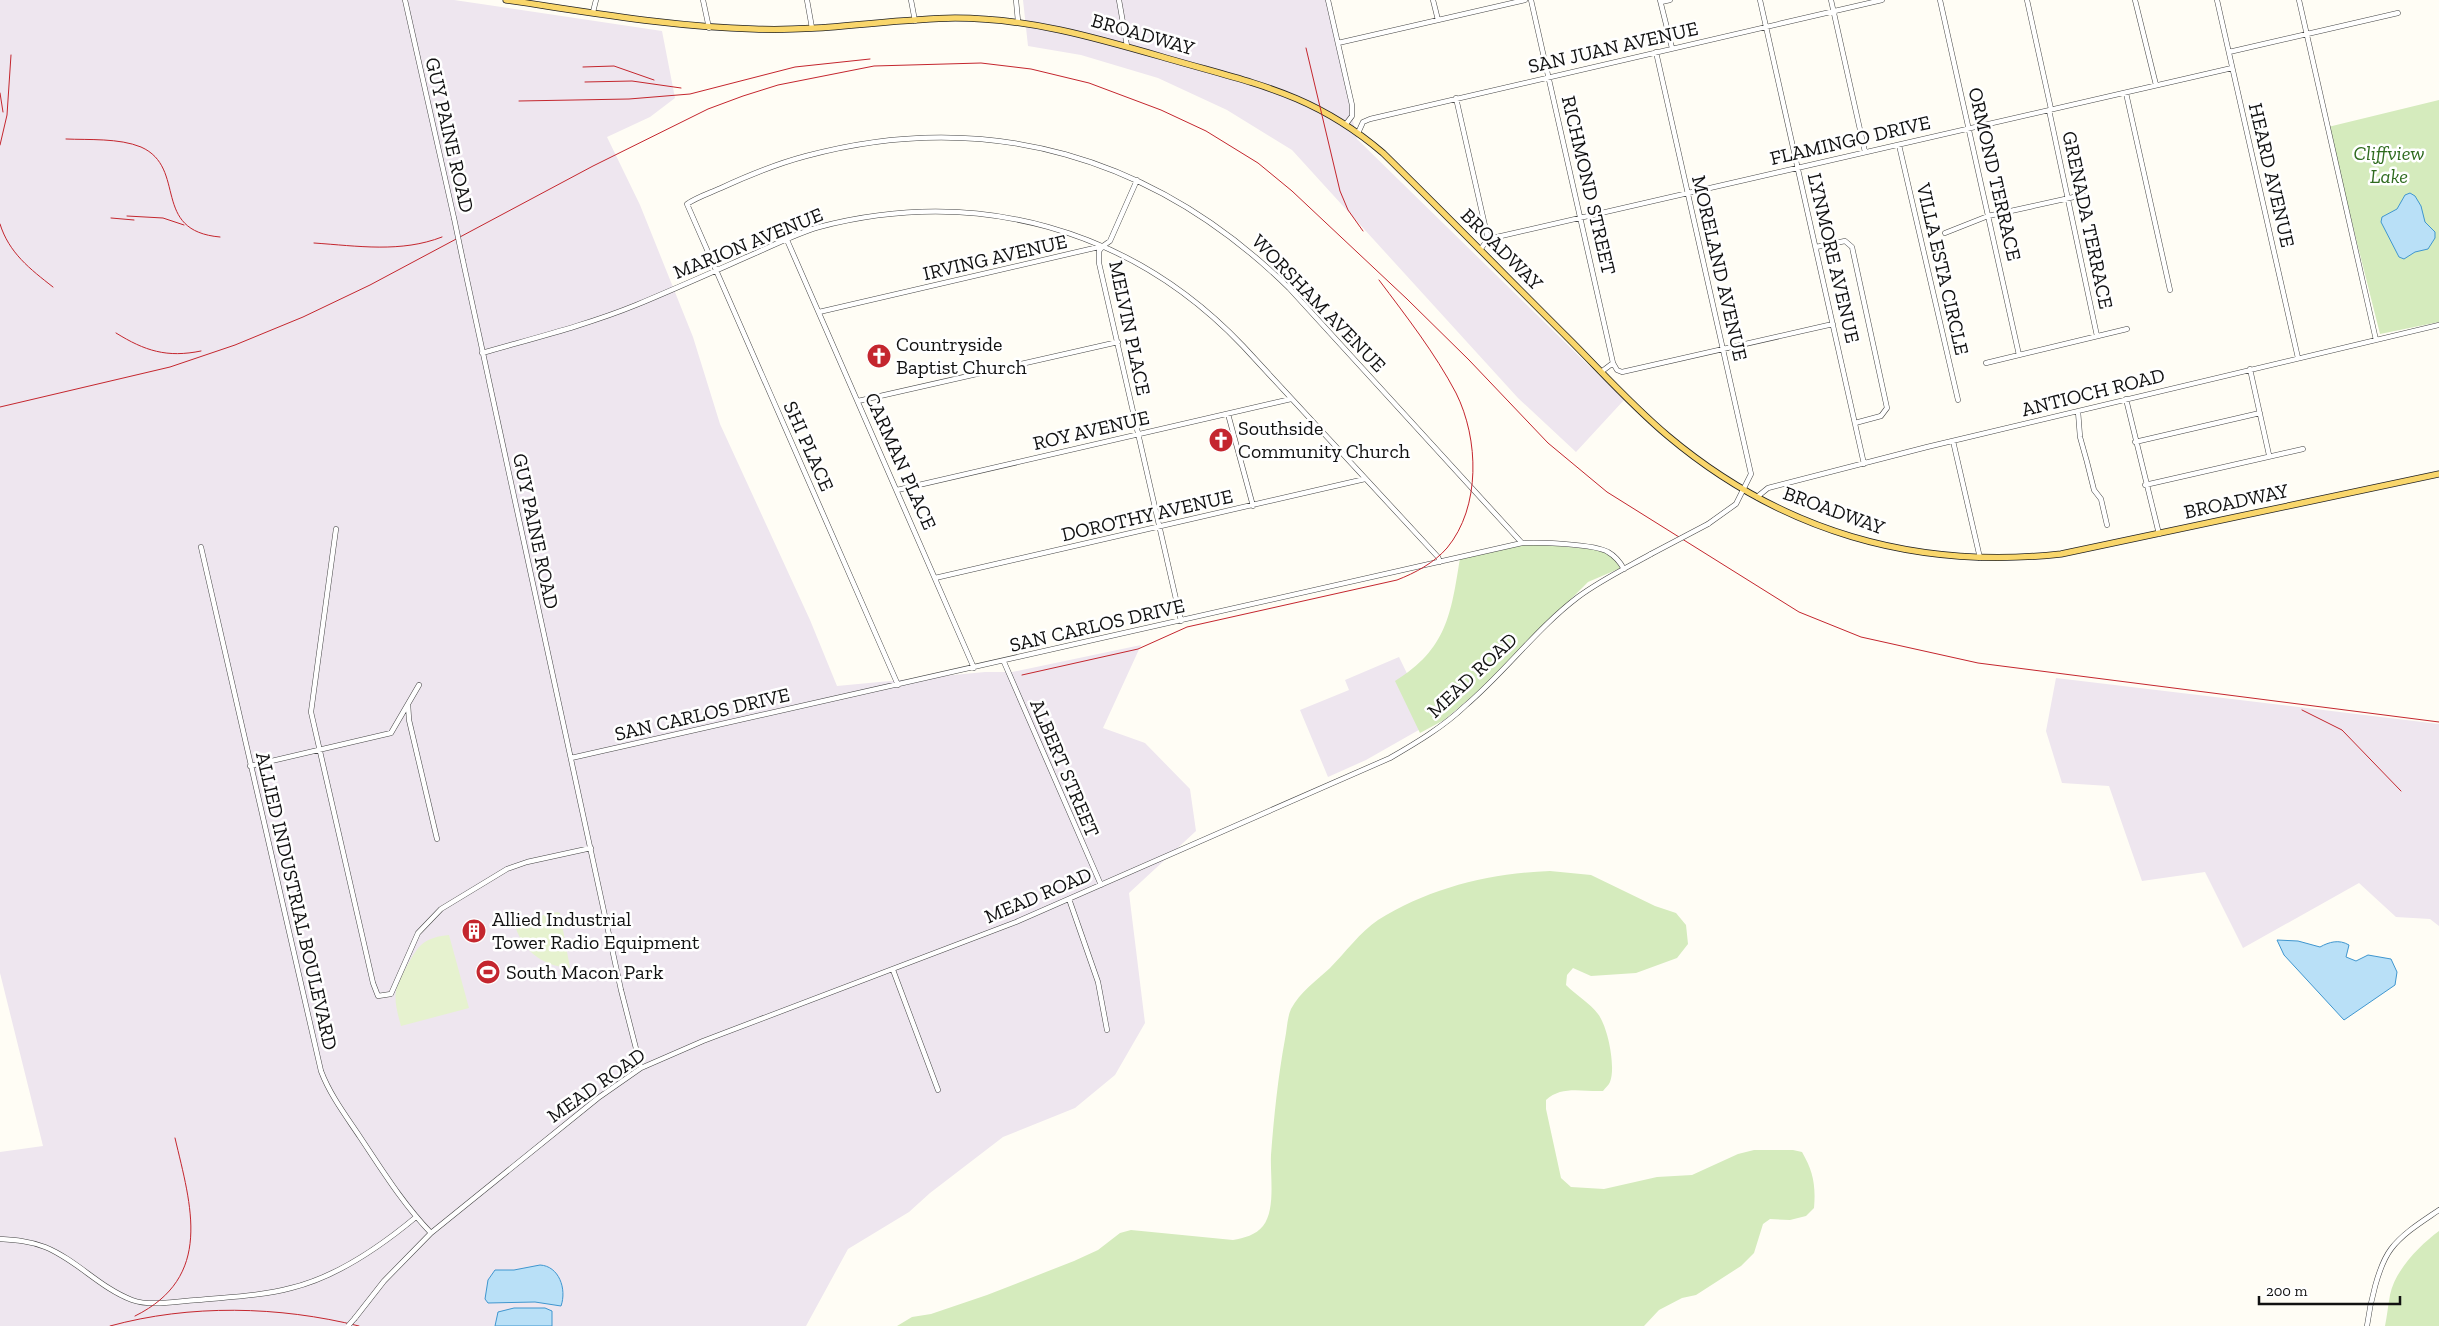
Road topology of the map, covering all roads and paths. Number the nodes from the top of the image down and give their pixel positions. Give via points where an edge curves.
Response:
1 (405, 0) edge
2 (506, 0) edge
3 (596, 0) edge
4 (703, 0) edge
5 (807, 0) edge
6 (911, 0) edge
7 (1016, 0) edge
8 (1119, 0) edge
9 (1328, 0) edge
10 (1433, 0) edge
11 (1525, 0) edge
12 (1531, 0) edge
13 (1670, 0) edge
14 (1760, 0) edge
15 (1831, 0) edge
16 (1882, 0) edge
17 (1940, 0) edge
18 (2027, 0) edge
19 (2135, 0) edge
20 (2217, 0) edge
21 (2299, 0) edge
22 (1660, 1) edge
23 (1834, 11) junction
24 (593, 12) junction
25 (2398, 12) dead end
26 (1438, 20) junction
27 (915, 21) junction
28 (1018, 21) junction
29 (1766, 27) junction
30 (708, 28) junction
31 (812, 28) junction
32 (2307, 34) junction
33 (1338, 43) junction
34 (1127, 46) junction
35 (1672, 48) junction
36 (1656, 52) junction
37 (2229, 52) junction
38 (2232, 68) junction
39 (1549, 77) junction
40 (2156, 85) junction
41 (2126, 93) junction
42 (1456, 98) junction
43 (2050, 110) junction
44 (1346, 124) junction
45 (1969, 129) junction
46 (1358, 133) junction
47 (1899, 145) junction
48 (1865, 152) junction
49 (1798, 168) junction
50 (1137, 180) junction
51 (1688, 193) junction
52 (2083, 194) dead end
53 (2067, 197) junction
54 (1988, 216) junction
55 (1580, 218) junction
56 (693, 219) joint
57 (1945, 234) dead end
58 (787, 240) junction
59 (1488, 240) junction
60 (1103, 246) junction
61 (1816, 247) junction
62 (1480, 250) junction
63 (716, 271) junction
64 (2170, 290) dead end
65 (819, 312) junction
66 (1833, 324) junction
67 (2439, 325) edge
68 (2127, 329) dead end
69 (2097, 336) junction
70 (2376, 340) junction
71 (1118, 342) junction
72 (1723, 349) junction
73 (482, 353) junction
74 (2019, 355) junction
75 (2298, 358) junction
76 (1613, 363) junction
77 (1986, 363) dead end
78 (2250, 369) junction
79 (1601, 372) junction
80 (1291, 399) junction
81 (1958, 400) dead end
82 (2126, 400) junction
83 (858, 401) junction
84 (2078, 411) junction
85 (2260, 413) junction
86 (1228, 414) junction
87 (1855, 423) junction
88 (1138, 435) junction
89 (1953, 441) junction
90 (2136, 442) junction
91 (2303, 449) dead end
92 (2269, 455) junction
93 (1864, 464) junction
94 (2439, 474) edge
95 (1365, 480) junction
96 (2146, 485) junction
97 (1742, 489) junction
98 (897, 490) junction
99 (1757, 497) junction
100 (1253, 506) junction
101 (2107, 525) dead end
102 (1160, 527) junction
103 (336, 529) dead end
104 (2159, 534) junction
105 (1522, 543) junction
106 (201, 547) dead end
107 (1980, 558) junction
108 (1440, 562) junction
109 (1624, 569) junction
110 (936, 578) junction
111 (1181, 621) junction
112 (1004, 662) junction
113 (974, 668) junction
114 (419, 685) dead end
115 (898, 685) junction
116 (408, 704) junction
117 (319, 750) junction
118 (571, 758) junction
119 (250, 766) junction
120 (437, 840) dead end
121 (590, 848) junction
122 (1100, 885) junction
123 (1069, 899) junction
124 (893, 970) junction
125 (1107, 1030) dead end
126 (641, 1068) junction
127 (938, 1090) dead end
128 (2439, 1210) edge
129 (416, 1217) junction
130 (431, 1233) junction
131 (0, 1239) edge
132 (348, 1326) edge
133 (2367, 1326) edge

1 - 73 street, GUY PAINE ROAD, bridge
2 - 24 main road, BROADWAY
3 - 24 street
4 - 30 street
5 - 31 street
6 - 27 street
7 - 28 street
8 - 34 street
9 - 33 street
10 - 26 street
11 - 26 street
12 - 39 street, RICHMOND STREET
13 - 22 street
14 - 29 street, LYNMORE AVENUE
15 - 23 street
16 - 23 street, SAN JUAN AVENUE
17 - 45 street, ORMOND TERRACE
18 - 43 street, GRENADA TERRACE
19 - 40 street
20 - 37 street, HEARD AVENUE
21 - 32 street
22 - 35 street
23 - 29 street, SAN JUAN AVENUE
23 - 48 street
24 - 30 main road, BROADWAY
25 - 32 street
26 - 33 street
27 - 28 main road, BROADWAY via 955,18
27 - 31 main road, BROADWAY
28 - 34 main road, BROADWAY
29 - 35 street, SAN JUAN AVENUE
29 - 49 street, LYNMORE AVENUE
30 - 31 main road, BROADWAY
32 - 37 street
32 - 70 street
33 - 44 street via 1353,111
34 - 44 main road, BROADWAY via 1276,89
35 - 36 street, SAN JUAN AVENUE
36 - 39 street, SAN JUAN AVENUE
36 - 51 street, MORELAND AVENUE
37 - 38 street, HEARD AVENUE
38 - 40 street, FLAMINGO DRIVE
38 - 75 street, HEARD AVENUE
39 - 42 street, SAN JUAN AVENUE
39 - 55 street, RICHMOND STREET
40 - 41 street, FLAMINGO DRIVE
41 - 43 street, FLAMINGO DRIVE
41 - 64 street
42 - 46 street, SAN JUAN AVENUE via 1365,120
42 - 59 street
43 - 45 street, FLAMINGO DRIVE
43 - 53 street, GRENADA TERRACE
44 - 46 main road, BROADWAY
45 - 47 street, FLAMINGO DRIVE
45 - 54 street, ORMOND TERRACE
46 - 62 main road, BROADWAY
47 - 48 street, FLAMINGO DRIVE
47 - 81 street, VILLA ESTA CIRCLE
48 - 49 street, FLAMINGO DRIVE
49 - 51 street, FLAMINGO DRIVE
49 - 61 street, LYNMORE AVENUE
50 - 56 street, WORSHAM AVENUE via 1082,159 1037,147 980,139 900,139 848,145 763,169 687,204
50 - 60 street via 1110,241
50 - 105 street, WORSHAM AVENUE via 1216,225 1261,260
51 - 55 street, FLAMINGO DRIVE
51 - 72 street, MORELAND AVENUE
52 - 53 street
53 - 54 street
53 - 69 street, GRENADA TERRACE
54 - 57 street
54 - 74 street, ORMOND TERRACE
55 - 59 street, FLAMINGO DRIVE
55 - 76 street, RICHMOND STREET
56 - 63 street, SHI PLACE
58 - 60 street, MARION AVENUE via 848,220 936,212 1023,220 1061,229
58 - 63 street, MARION AVENUE
58 - 65 street, CARMAN PLACE
59 - 62 street
60 - 65 street, IRVING AVENUE
60 - 71 street, MELVIN PLACE via 1099,258
60 - 80 street, MARION AVENUE via 1152,270 1198,304 1232,334
61 - 66 street, LYNMORE AVENUE
61 - 87 street via 1845,241 1851,244 1854,256 1887,408 1883,415
62 - 79 main road, BROADWAY
63 - 73 street, MARION AVENUE via 616,313
63 - 115 street, SHI PLACE
65 - 83 street, CARMAN PLACE
66 - 72 street
66 - 87 street, LYNMORE AVENUE
67 - 70 street, ANTIOCH ROAD
68 - 69 street
69 - 74 street
70 - 75 street, ANTIOCH ROAD
71 - 83 street
71 - 88 street, MELVIN PLACE
72 - 76 street via 1622,372
72 - 97 street, MORELAND AVENUE via 1751,474
73 - 118 street, GUY PAINE ROAD
74 - 77 street
75 - 78 street, ANTIOCH ROAD
76 - 79 street
78 - 82 street, ANTIOCH ROAD
78 - 85 street
79 - 97 main road, BROADWAY via 1666,435
80 - 86 street, ROY AVENUE
80 - 95 street, MARION AVENUE
82 - 84 street, ANTIOCH ROAD
82 - 90 street
83 - 98 street, CARMAN PLACE
84 - 89 street, ANTIOCH ROAD
84 - 101 street via 2080,437
85 - 90 street
85 - 92 street
86 - 88 street, ROY AVENUE
86 - 100 street
87 - 93 street, LYNMORE AVENUE
88 - 98 street, ROY AVENUE
88 - 102 street, MELVIN PLACE
89 - 93 street, ANTIOCH ROAD
89 - 107 street
90 - 96 street
91 - 92 street
92 - 96 street
93 - 99 street, ANTIOCH ROAD via 1768,488
94 - 104 main road, BROADWAY
95 - 100 street, DOROTHY AVENUE
95 - 108 street, MARION AVENUE via 1438,556
96 - 104 street
97 - 99 main road, BROADWAY
97 - 109 street, MEAD ROAD, bridge via 1736,504 1708,524
98 - 110 street, CARMAN PLACE
99 - 107 main road, BROADWAY via 1799,518 1862,540 1931,554
100 - 102 street, DOROTHY AVENUE
102 - 110 street, DOROTHY AVENUE
102 - 111 street, MELVIN PLACE
103 - 117 street via 311,712
104 - 107 main road, BROADWAY via 2061,554
105 - 108 street, SAN CARLOS DRIVE
105 - 109 street, SAN CARLOS DRIVE via 1605,550
106 - 119 street, ALLIED INDUSTRIAL BOULEVARD
108 - 111 street, SAN CARLOS DRIVE
109 - 122 street, MEAD ROAD via 1578,597 1465,706 1411,746 1376,765
110 - 113 street, CARMAN PLACE
111 - 112 street, SAN CARLOS DRIVE
112 - 113 street, SAN CARLOS DRIVE
112 - 122 street, ALBERT STREET
113 - 115 street, SAN CARLOS DRIVE
114 - 116 street
115 - 118 street, SAN CARLOS DRIVE
116 - 117 street via 391,733
116 - 120 street
117 - 119 street
117 - 121 street via 378,996 391,994 418,933 441,909 508,869
118 - 121 street, GUY PAINE ROAD
119 - 129 street, ALLIED INDUSTRIAL BOULEVARD via 324,1078 347,1118
121 - 126 street, GUY PAINE ROAD
122 - 123 street, MEAD ROAD
123 - 124 street, MEAD ROAD
123 - 125 street via 1098,982
124 - 126 street, MEAD ROAD via 703,1041
124 - 127 street
126 - 130 street, MEAD ROAD via 591,1103
128 - 133 street via 2390,1250 2381,1268
129 - 130 street, ALLIED INDUSTRIAL BOULEVARD
129 - 131 street via 370,1252 318,1279 292,1288 260,1294 144,1303 110,1289 45,1247
130 - 132 street, MEAD ROAD, bridge via 384,1281

